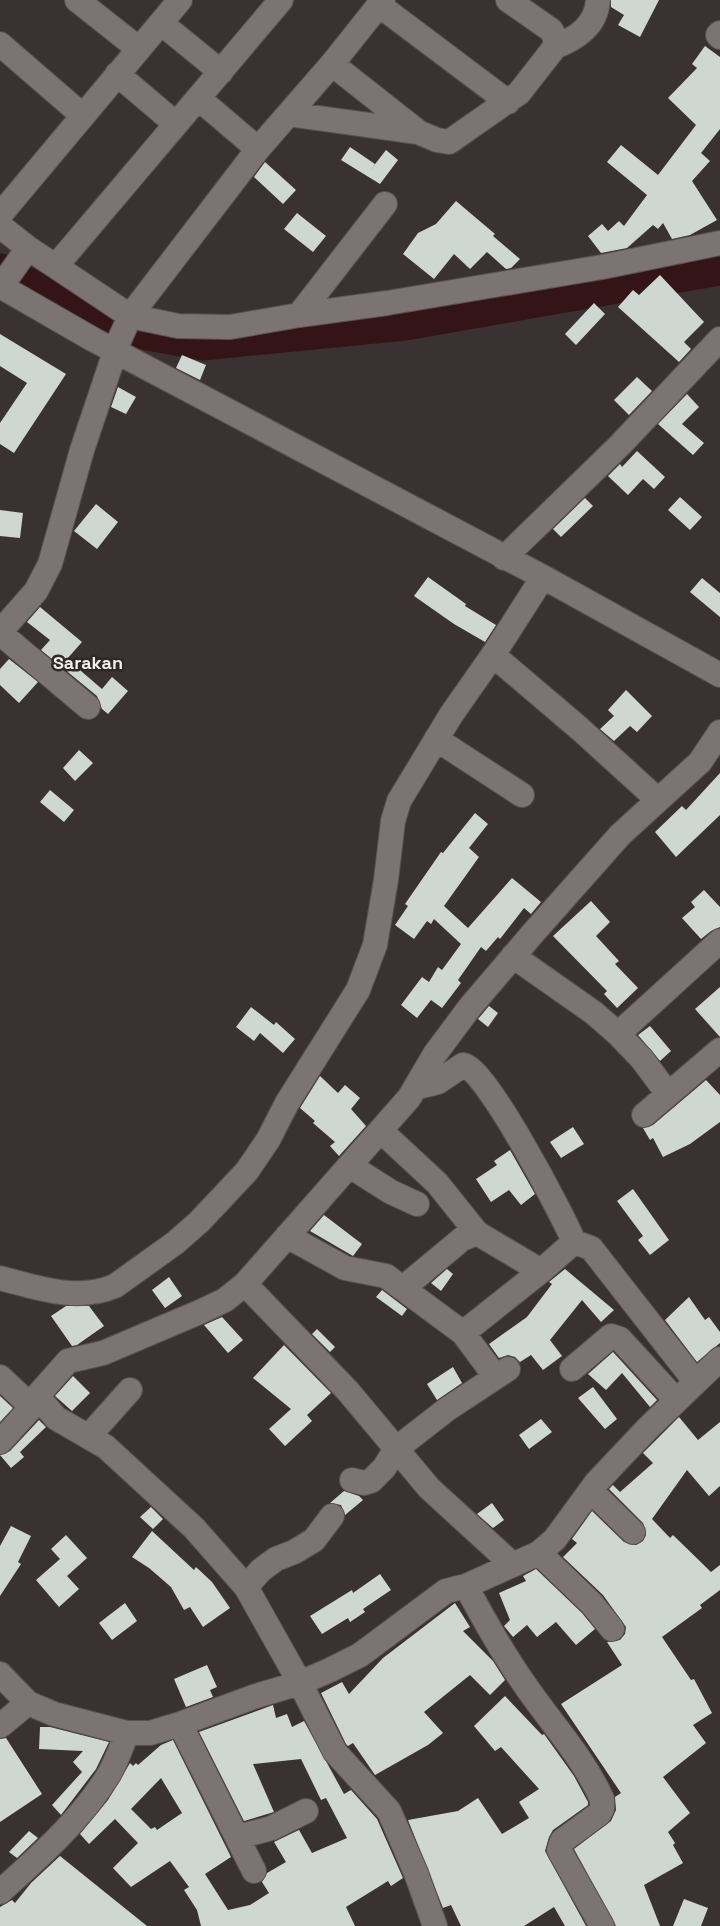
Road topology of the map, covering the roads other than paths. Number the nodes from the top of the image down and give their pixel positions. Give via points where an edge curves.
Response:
1 (77, 0) edge
2 (180, 0) edge
3 (281, 0) edge
4 (508, 0) edge
5 (598, 0) edge
6 (381, 2) edge
7 (161, 23) junction
8 (720, 33) edge
9 (720, 37) edge
10 (0, 44) edge
11 (555, 47) junction
12 (138, 49) junction
13 (332, 64) junction
14 (221, 72) junction
15 (117, 74) junction
16 (198, 98) junction
17 (508, 102) junction
18 (289, 114) junction
19 (82, 115) junction
20 (176, 124) junction
21 (418, 132) junction
22 (258, 149) junction
23 (385, 204) dead end
24 (0, 215) edge
25 (0, 226) edge
26 (720, 243) edge
27 (26, 251) junction
28 (56, 266) junction
29 (2, 285) edge
30 (299, 315) junction
31 (122, 334) junction
32 (720, 339) edge
33 (504, 558) junction
34 (543, 578) junction
35 (0, 632) edge
36 (493, 655) junction
37 (718, 671) edge
38 (88, 708) dead end
39 (720, 732) edge
40 (436, 740) junction
41 (522, 794) dead end
42 (658, 800) junction
43 (720, 941) edge
44 (513, 956) junction
45 (618, 1034) junction
46 (719, 1052) edge
47 (418, 1087) junction
48 (668, 1094) junction
49 (644, 1115) dead end
50 (381, 1131) junction
51 (350, 1166) junction
52 (417, 1204) dead end
53 (477, 1233) junction
54 (287, 1236) junction
55 (574, 1242) junction
56 (541, 1271) junction
57 (0, 1278) edge
58 (245, 1284) junction
59 (403, 1288) junction
60 (463, 1333) junction
61 (720, 1359) edge
62 (572, 1369) dead end
63 (0, 1377) edge
64 (695, 1381) junction
65 (130, 1390) dead end
66 (676, 1400) junction
67 (34, 1402) junction
68 (89, 1436) junction
69 (0, 1442) edge
70 (396, 1449) junction
71 (352, 1480) dead end
72 (590, 1490) junction
73 (332, 1516) dead end
74 (633, 1532) dead end
75 (539, 1553) junction
76 (513, 1565) junction
77 (466, 1586) junction
78 (246, 1588) junction
79 (612, 1628) dead end
80 (0, 1674) edge
81 (300, 1683) junction
82 (28, 1702) junction
83 (180, 1724) junction
84 (0, 1726) edge
85 (127, 1733) junction
86 (306, 1811) dead end
87 (238, 1838) junction
88 (254, 1871) dead end
89 (0, 1892) edge
90 (435, 1926) edge
91 (602, 1926) edge

1 - 12 street
2 - 7 street
3 - 14 street
4 - 11 street via 551,30
5 - 11 street via 584,33
6 - 13 street
6 - 17 street
7 - 12 street
7 - 14 street
8 - 9 street
10 - 19 street
11 - 17 street via 519,93
12 - 15 street
13 - 18 street
13 - 21 street
14 - 16 street
15 - 19 street
15 - 20 street
16 - 20 street
16 - 22 street
17 - 21 street via 449,142
18 - 21 street
18 - 22 street
19 - 24 street
20 - 28 street
22 - 31 street
23 - 30 street
25 - 27 street
26 - 30 street via 602,267
27 - 28 street
27 - 29 street
28 - 31 street
29 - 31 street
30 - 31 street via 230,327 178,326
31 - 33 street
31 - 35 street via 82,450 50,564 36,590
32 - 33 street via 621,444
33 - 34 street
34 - 36 street
34 - 37 street
35 - 38 street
36 - 40 street
36 - 42 street
39 - 42 street via 700,762
40 - 41 street
40 - 57 street via 399,801 375,945 358,990 247,1172 175,1243 107,1290 56,1294
42 - 44 street via 615,840
43 - 45 street
44 - 45 street via 594,1013
44 - 47 street via 435,1054
45 - 48 street
46 - 48 street
47 - 50 street
47 - 55 street via 438,1082 463,1065 476,1071 564,1216
48 - 49 street
50 - 51 street
50 - 53 street via 437,1182
51 - 52 street
51 - 54 street
53 - 56 street
53 - 59 street via 462,1239
54 - 58 street
54 - 59 street via 345,1268 386,1276
55 - 56 street
55 - 64 street via 592,1248
56 - 60 street
58 - 67 street via 225,1300 202,1311 103,1352 68,1361
58 - 70 street via 347,1390
59 - 60 street
60 - 70 street via 502,1372
61 - 64 street
62 - 66 street via 610,1336 620,1338
63 - 67 street
64 - 66 street
65 - 68 street
66 - 72 street
67 - 68 street
67 - 69 street
68 - 78 street via 106,1447 194,1528
70 - 71 street via 371,1481
70 - 76 street via 429,1488
72 - 74 street
72 - 75 street via 555,1539
73 - 78 street via 314,1540 276,1559 261,1570
75 - 76 street
75 - 79 street
76 - 77 street
77 - 81 street via 446,1591 360,1655
77 - 91 street via 489,1630 572,1748 602,1799 599,1814 562,1841 559,1850
78 - 81 street
80 - 82 street
81 - 83 street
81 - 90 street via 335,1752 389,1811
82 - 84 street
82 - 85 street via 54,1714
83 - 85 street via 150,1733
83 - 87 street
85 - 89 street via 108,1776 84,1807 54,1843
86 - 87 street via 272,1828
87 - 88 street

